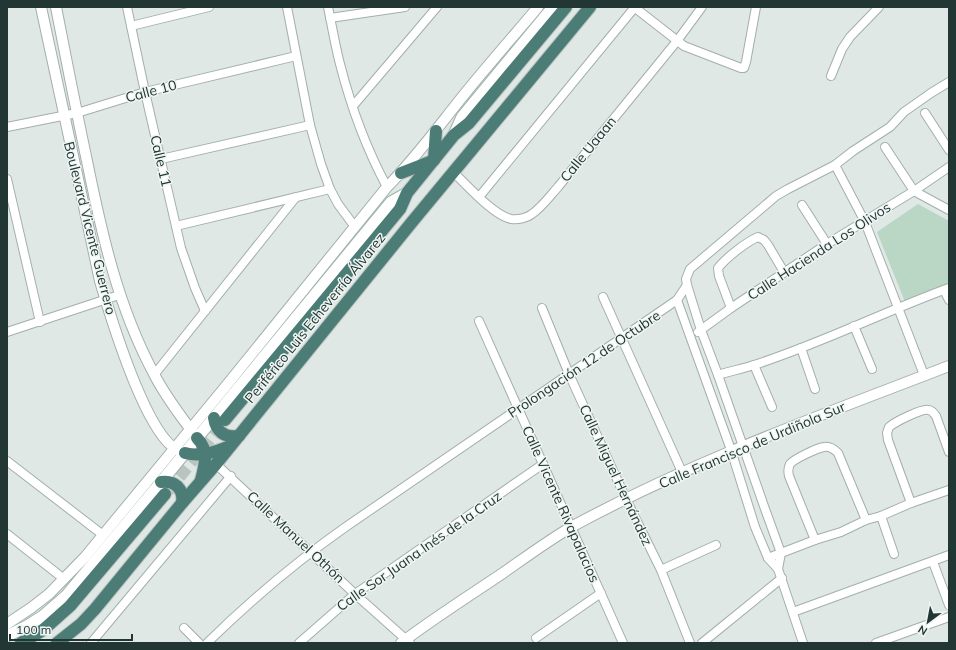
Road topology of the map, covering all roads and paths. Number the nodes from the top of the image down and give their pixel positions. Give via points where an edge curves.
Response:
1 (41, 7) edge
2 (56, 7) edge
3 (127, 7) edge
4 (209, 7) edge
5 (287, 7) edge
6 (328, 7) edge
7 (405, 7) edge
8 (437, 7) edge
9 (538, 7) edge
10 (553, 7) edge
11 (566, 7) edge
12 (590, 7) edge
13 (635, 7) edge
14 (702, 7) edge
15 (756, 7) edge
16 (879, 7) edge
17 (330, 18) junction
18 (131, 26) junction
19 (676, 41) junction
20 (296, 56) junction
21 (831, 76) dead end
22 (949, 82) edge
23 (145, 92) junction
24 (353, 106) junction
25 (77, 113) junction
26 (925, 113) dead end
27 (63, 115) junction
28 (310, 124) junction
29 (7, 127) edge
30 (436, 131) junction
31 (454, 135) junction
32 (885, 147) dead end
33 (949, 150) edge
34 (161, 159) junction
35 (434, 160) junction
36 (835, 165) junction
37 (949, 167) edge
38 (453, 172) junction
39 (401, 173) junction
40 (7, 179) edge
41 (387, 187) junction
42 (330, 189) junction
43 (914, 191) junction
44 (296, 197) junction
45 (479, 197) junction
46 (802, 205) dead end
47 (949, 210) edge
48 (865, 222) junction
49 (176, 226) junction
50 (355, 227) junction
51 (827, 244) junction
52 (784, 272) junction
53 (687, 285) junction
54 (946, 289) edge
55 (119, 295) junction
56 (603, 297) dead end
57 (105, 300) junction
58 (677, 300) junction
59 (949, 300) edge
60 (542, 308) dead end
61 (731, 308) junction
62 (898, 308) junction
63 (205, 312) junction
64 (479, 321) dead end
65 (40, 322) junction
66 (854, 326) junction
67 (701, 330) junction
68 (7, 332) edge
69 (690, 336) junction
70 (622, 338) junction
71 (801, 348) junction
72 (754, 365) junction
73 (949, 366) edge
74 (872, 369) dead end
75 (569, 374) junction
76 (154, 375) junction
77 (718, 375) junction
78 (924, 375) junction
79 (816, 389) dead end
80 (772, 408) dead end
81 (518, 409) junction
82 (220, 419) junction
83 (194, 433) junction
84 (239, 436) junction
85 (230, 446) junction
86 (744, 446) junction
87 (730, 450) junction
88 (179, 451) junction
89 (949, 452) edge
90 (205, 454) junction
91 (7, 461) edge
92 (216, 464) junction
93 (543, 464) junction
94 (682, 472) junction
95 (231, 476) junction
96 (201, 481) junction
97 (163, 488) junction
98 (949, 490) edge
99 (626, 499) junction
100 (182, 503) junction
101 (911, 503) junction
102 (881, 516) junction
103 (866, 520) junction
104 (571, 527) junction
105 (7, 534) edge
106 (103, 535) junction
107 (814, 540) junction
108 (716, 546) dead end
109 (311, 552) junction
110 (781, 553) junction
111 (894, 554) dead end
112 (949, 555) edge
113 (768, 558) junction
114 (933, 562) junction
115 (778, 569) junction
116 (661, 570) junction
117 (782, 578) junction
118 (64, 579) junction
119 (601, 593) junction
120 (355, 594) junction
121 (949, 604) edge
122 (793, 612) junction
123 (949, 617) edge
124 (7, 624) edge
125 (184, 628) dead end
126 (7, 636) edge
127 (536, 638) dead end
128 (406, 642) edge
129 (801, 642) edge
130 (21, 643) edge
131 (57, 643) edge
132 (91, 643) edge
133 (199, 643) edge
134 (207, 643) edge
135 (298, 643) edge
136 (623, 643) edge
137 (690, 643) edge
138 (702, 643) edge
139 (876, 643) edge

1 - 27 street, Boulevard Vicente Guerrero
2 - 25 street, Boulevard Vicente Guerrero
3 - 18 street, Calle 11
4 - 18 street
5 - 20 street
6 - 17 street
7 - 17 street
8 - 24 street
9 - 30 street, Periférico Luis Echeverría Álvarez
10 - 31 main road, Periférico Luis Echeverría Álvarez via 462,117
11 - 31 highway, Periférico Luis Echeverría Álvarez via 469,123
12 - 38 highway, Periférico Luis Echeverría Álvarez
13 - 19 street
13 - 45 street
14 - 19 street, Calle Uaaan
15 - 19 street via 744,68 700,53
16 - 21 street via 850,37
17 - 24 street
18 - 23 street, Calle 11
19 - 45 street, Calle Uaaan via 558,186 531,215 512,219
20 - 23 street, Calle 10
20 - 28 street
22 - 36 street, Prolongación 12 de Octubre via 904,112 890,127
23 - 25 street, Calle 10
23 - 34 street, Calle 11
24 - 41 street via 374,163
25 - 27 street, Calle 10
25 - 55 street, Boulevard Vicente Guerrero via 97,212
26 - 33 street
27 - 29 street, Calle 10
27 - 57 street, Boulevard Vicente Guerrero
28 - 34 street
28 - 42 street
30 - 35 highway
30 - 39 street, Periférico Luis Echeverría Álvarez
31 - 35 highway, Periférico Luis Echeverría Álvarez
32 - 43 street
34 - 49 street, Calle 11
35 - 39 highway
35 - 82 highway, Periférico Luis Echeverría Álvarez via 408,193 400,209
36 - 48 street
36 - 53 street, Prolongación 12 de Octubre via 772,199 690,269 686,279
37 - 43 street, Calle Hacienda Los Olivos
38 - 45 street, Calle Uaaan
38 - 84 highway, Periférico Luis Echeverría Álvarez
39 - 41 street, Periférico Luis Echeverría Álvarez
40 - 65 street
41 - 50 street, Periférico Luis Echeverría Álvarez
42 - 44 street
42 - 50 street
43 - 47 street
43 - 48 street, Calle Hacienda Los Olivos
44 - 49 street
44 - 63 street
46 - 51 street
48 - 51 street, Calle Hacienda Los Olivos
48 - 62 street
49 - 63 street, Calle 11 via 188,268
50 - 83 street, Periférico Luis Echeverría Álvarez
51 - 52 street, Calle Hacienda Los Olivos
52 - 61 street, Calle Hacienda Los Olivos
52 - 61 street via 764,240 758,237 750,241 718,268
53 - 58 street, Prolongación 12 de Octubre
53 - 67 street
54 - 59 street
54 - 62 street
55 - 57 street
55 - 76 street, Boulevard Vicente Guerrero
56 - 70 street
57 - 65 street
57 - 88 street, Boulevard Vicente Guerrero via 141,398 159,431
58 - 69 street
58 - 70 street, Prolongación 12 de Octubre
60 - 75 street, Calle Miguel Hernández
61 - 67 street, Calle Hacienda Los Olivos
62 - 66 street
62 - 78 street
63 - 76 street
64 - 81 street, Calle Vicente Rivapalacios
65 - 68 street
66 - 71 street
66 - 74 street
67 - 69 street, Calle Hacienda Los Olivos
67 - 77 street
69 - 87 street
70 - 75 street, Prolongación 12 de Octubre
70 - 94 street
71 - 72 street
71 - 79 street
72 - 77 street
72 - 80 street
73 - 78 street, Calle Francisco de Urdiñola Sur
75 - 81 street, Prolongación 12 de Octubre
75 - 99 street, Calle Miguel Hernández
76 - 83 street, Boulevard Vicente Guerrero via 172,405
77 - 86 street
78 - 86 street, Calle Francisco de Urdiñola Sur
81 - 93 street, Calle Vicente Rivapalacios
81 - 109 street, Prolongación 12 de Octubre
82 - 83 main road, Periférico Luis Echeverría Álvarez
82 - 84 highway via 217,429 227,436
83 - 88 main road, Periférico Luis Echeverría Álvarez
83 - 90 highway via 202,442
84 - 85 highway, Periférico Luis Echeverría Álvarez
85 - 90 highway
85 - 92 highway, Periférico Luis Echeverría Álvarez
86 - 87 street, Calle Francisco de Urdiñola Sur
86 - 110 street
87 - 94 street, Calle Francisco de Urdiñola Sur
87 - 113 street
88 - 90 highway via 192,455
88 - 97 main road, Periférico Luis Echeverría Álvarez
88 - 106 street, Periférico Luis Echeverría Álvarez
89 - 101 street via 936,416 929,410 889,427 888,440
90 - 96 highway
91 - 106 street
92 - 95 street, Calle Manuel Othón
92 - 96 highway, Periférico Luis Echeverría Álvarez
93 - 104 street, Calle Vicente Rivapalacios
93 - 120 street, Calle Sor Juana Inés de la Cruz
94 - 99 street, Calle Francisco de Urdiñola Sur
95 - 109 street, Calle Manuel Othón
95 - 132 street
96 - 100 highway, Periférico Luis Echeverría Álvarez
97 - 100 highway via 171,482 180,488
97 - 126 main road, Periférico Luis Echeverría Álvarez via 66,596 43,616
97 - 130 highway, Periférico Luis Echeverría Álvarez via 70,606 43,630
98 - 101 street
99 - 104 street, Calle Francisco de Urdiñola Sur
99 - 116 street, Calle Miguel Hernández
100 - 131 highway, Periférico Luis Echeverría Álvarez via 95,609
101 - 102 street
102 - 103 street
102 - 111 street
103 - 107 street via 841,532
103 - 107 street via 838,453 834,449 823,447 796,459 788,469
104 - 119 street, Calle Vicente Rivapalacios
104 - 128 street, Calle Francisco de Urdiñola Sur
105 - 118 street
106 - 118 street, Periférico Luis Echeverría Álvarez
107 - 110 street
108 - 116 street
109 - 120 street, Calle Manuel Othón
109 - 134 street, Prolongación 12 de Octubre via 261,593
110 - 113 street
110 - 115 street
112 - 114 street
113 - 115 street
114 - 121 street
114 - 122 street
115 - 117 street
116 - 137 street, Calle Miguel Hernández
117 - 122 street
117 - 138 street
118 - 124 street, Periférico Luis Echeverría Álvarez via 46,597
119 - 127 street
119 - 136 street, Calle Vicente Rivapalacios
120 - 128 street, Calle Manuel Othón
120 - 135 street, Calle Sor Juana Inés de la Cruz
122 - 129 street
123 - 139 street
125 - 133 street

